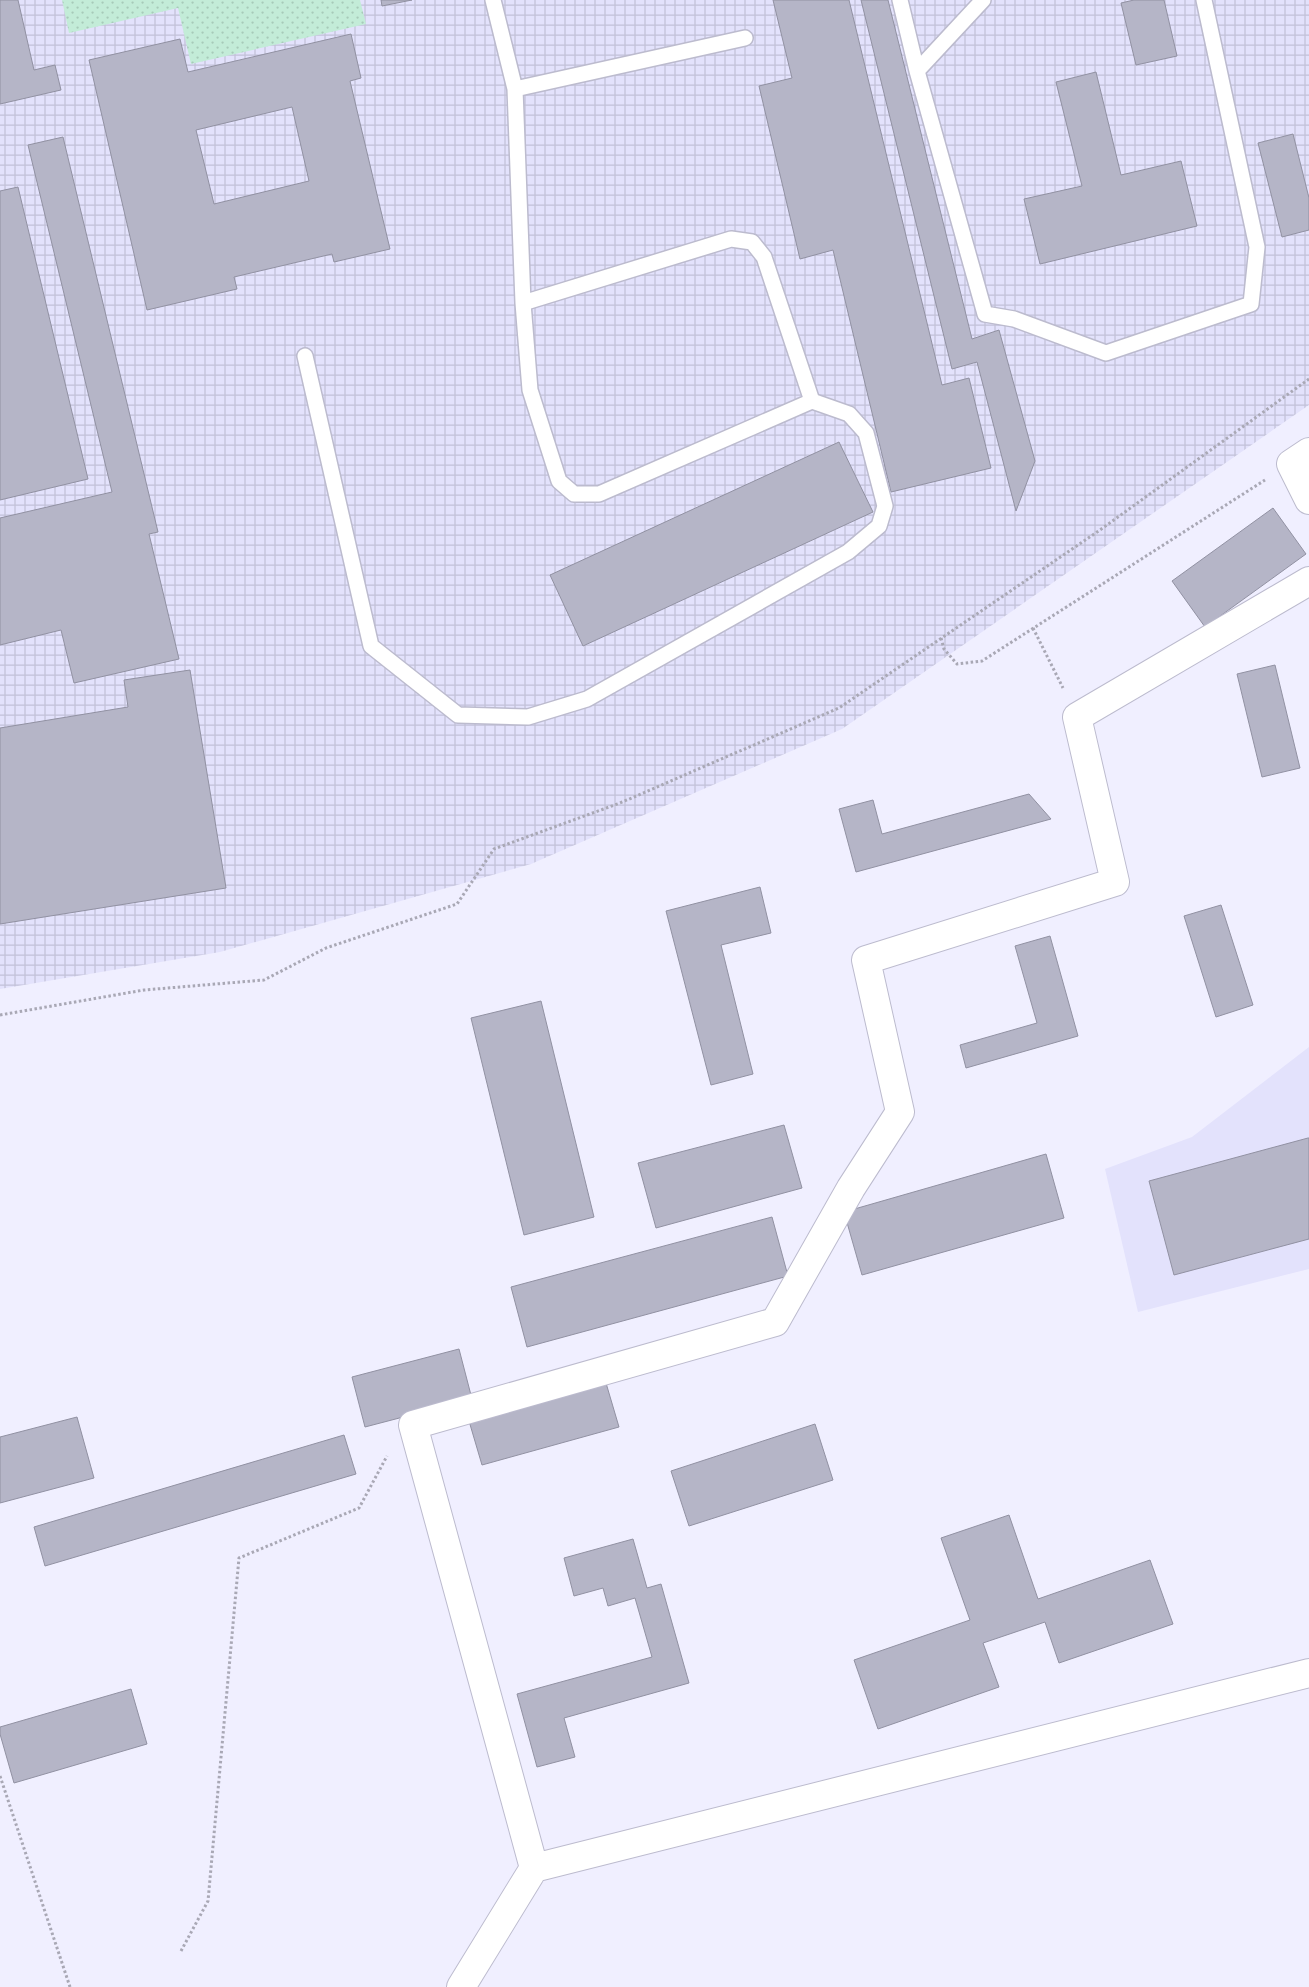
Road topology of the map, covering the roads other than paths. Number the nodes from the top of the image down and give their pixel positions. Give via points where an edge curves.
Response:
1 (493, 0) edge
2 (900, 0) edge
3 (983, 0) edge
4 (1204, 0) edge
5 (745, 38) dead end
6 (917, 71) junction
7 (515, 89) junction
8 (523, 303) junction
9 (305, 356) dead end
10 (812, 401) junction
11 (1300, 458) edge
12 (1309, 500) edge
13 (1309, 581) edge
14 (1309, 1673) edge
15 (534, 1868) junction
16 (461, 1987) edge

1 - 7 lane
2 - 6 lane
3 - 6 lane
4 - 6 lane via 1257,247 1250,304 1106,353 1014,319 985,314
5 - 7 lane
7 - 8 lane
8 - 10 lane via 731,239 752,242 764,258
8 - 10 lane via 530,390 558,481 574,494 599,494
9 - 10 lane via 371,646 458,715 528,716 587,698 848,552 879,526 885,506 866,433 849,414
11 - 12 street
13 - 15 street via 1078,716 1115,882 866,960 900,1112 851,1188 775,1322 413,1425
14 - 15 street
15 - 16 street

